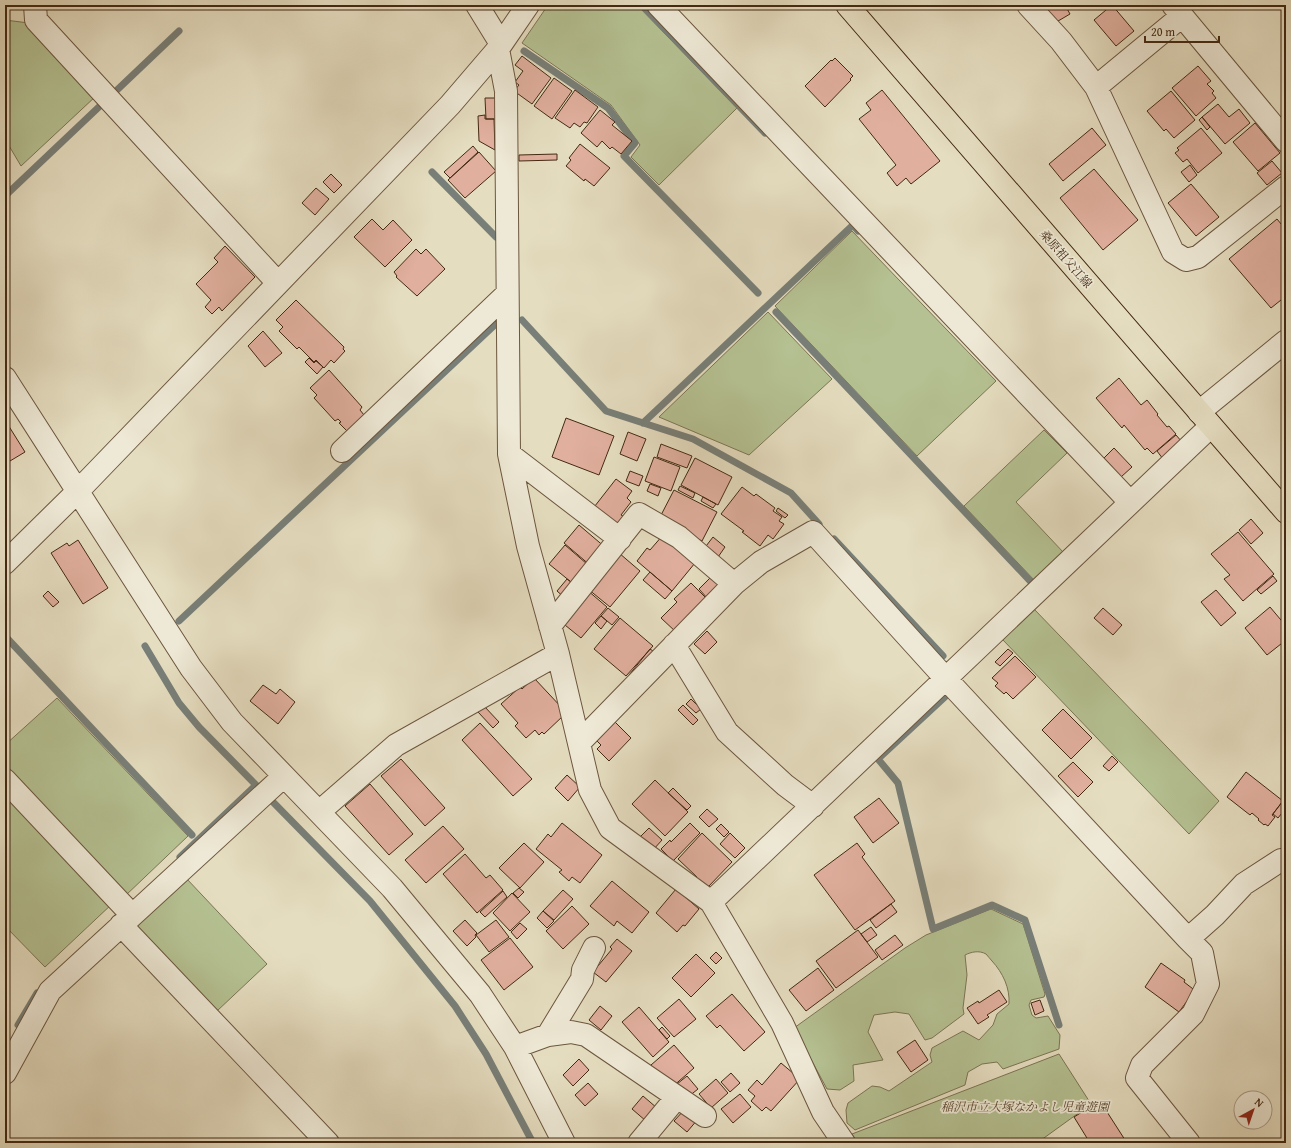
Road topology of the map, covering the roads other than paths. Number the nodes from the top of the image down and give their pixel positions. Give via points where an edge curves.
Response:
1 (35, 5) edge
2 (477, 5) edge
3 (528, 5) edge
4 (658, 5) edge
5 (847, 5) edge
6 (1028, 5) edge
7 (1178, 10) edge
8 (499, 47) junction
9 (1096, 87) junction
10 (1286, 141) edge
11 (1286, 187) edge
12 (278, 283) junction
13 (507, 294) junction
14 (1286, 341) edge
15 (7, 385) edge
16 (1205, 419) junction
17 (342, 451) dead end
18 (509, 454) junction
19 (554, 488) junction
20 (77, 492) junction
21 (518, 498) junction
22 (1130, 502) junction
23 (1286, 512) edge
24 (620, 539) junction
25 (5, 563) edge
26 (734, 584) junction
27 (550, 626) junction
28 (674, 645) junction
29 (558, 654) junction
30 (947, 680) junction
31 (579, 743) junction
32 (284, 776) junction
33 (5, 780) edge
34 (813, 806) junction
35 (319, 812) junction
36 (1286, 862) edge
37 (711, 902) junction
38 (127, 920) junction
39 (1188, 939) junction
40 (594, 948) dead end
41 (548, 1035) junction
42 (515, 1047) junction
43 (5, 1073) edge
44 (677, 1097) junction
45 (705, 1116) dead end
46 (328, 1143) edge
47 (564, 1143) edge
48 (639, 1143) edge
49 (844, 1143) edge
50 (1189, 1143) edge

1 - 12 street via 36,20
2 - 8 street
3 - 8 street
4 - 22 street
5 - 16 main road, 桑原祖父江線
6 - 9 street via 1061,41
7 - 9 street
7 - 10 street
8 - 12 street via 450,105
8 - 13 street via 506,91
9 - 11 street via 1173,252 1186,260 1198,257
12 - 20 street
13 - 17 street
13 - 18 street
14 - 16 street
15 - 20 street
16 - 22 street
16 - 23 main road, 桑原祖父江線
18 - 19 street
18 - 21 street
19 - 21 street
19 - 24 street
20 - 25 street
20 - 32 street via 191,668 232,722
21 - 27 street
22 - 30 street
24 - 26 street via 639,514 679,537
24 - 27 street
26 - 28 street
26 - 30 street via 761,562 813,532
27 - 29 street
28 - 31 street
28 - 34 street via 727,732 785,786
29 - 31 street
29 - 35 street via 396,745
30 - 34 street
30 - 39 street
31 - 37 street via 590,790 610,828
32 - 35 street
32 - 38 street
33 - 38 street
34 - 37 street
35 - 42 street via 392,888 480,994
36 - 39 street via 1281,860 1244,884
37 - 49 street via 782,1024 824,1112
38 - 43 street via 50,990
38 - 46 street
39 - 50 street via 1202,953 1208,984 1193,1014 1142,1065 1137,1078
40 - 41 street via 583,970 582,979
41 - 42 street
41 - 44 street via 571,1032 586,1035
42 - 47 street
44 - 45 street
44 - 48 street

